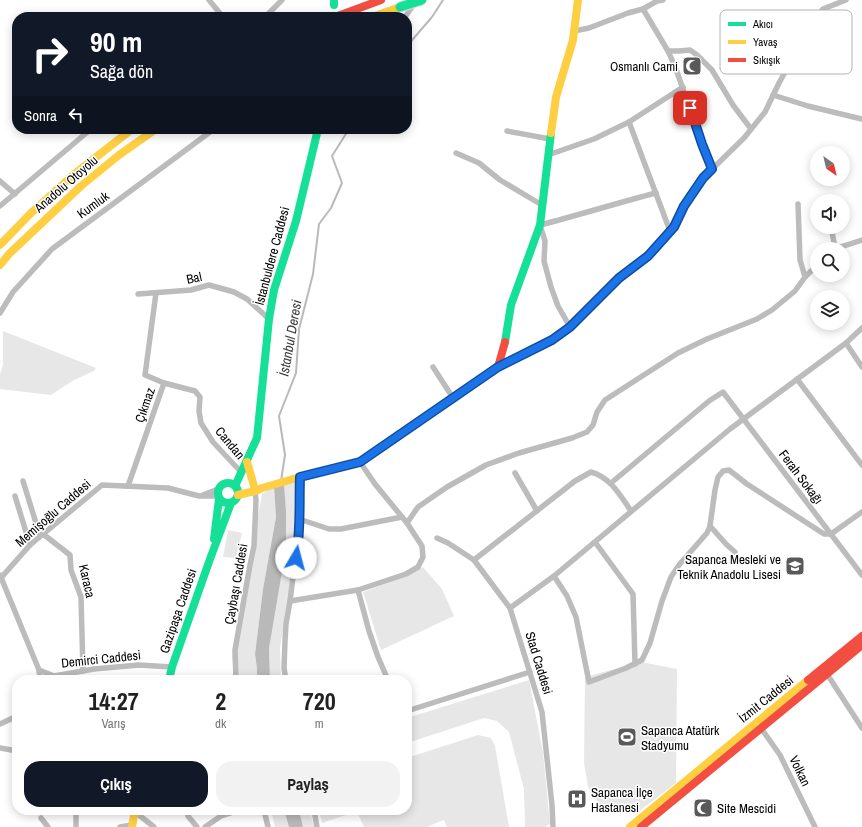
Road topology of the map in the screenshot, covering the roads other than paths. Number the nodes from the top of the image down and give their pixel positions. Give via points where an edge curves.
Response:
1 (209, 0) edge
2 (282, 0) edge
3 (381, 0) edge
4 (417, 0) edge
5 (422, 0) edge
6 (578, 0) edge
7 (663, 0) edge
8 (846, 0) edge
9 (643, 9) junction
10 (823, 10) edge
11 (219, 12) edge
12 (270, 12) edge
13 (348, 12) edge
14 (385, 12) edge
15 (409, 12) edge
16 (574, 31) junction
17 (668, 51) junction
18 (784, 74) edge
19 (683, 87) junction
20 (773, 95) junction
21 (862, 119) edge
22 (630, 122) junction
23 (751, 129) junction
24 (507, 131) dead end
25 (85, 134) edge
26 (126, 134) edge
27 (149, 134) edge
28 (207, 134) edge
29 (317, 134) edge
30 (550, 139) junction
31 (456, 153) dead end
32 (548, 155) junction
33 (712, 169) junction
34 (0, 181) edge
35 (656, 192) junction
36 (15, 194) junction
37 (798, 204) dead end
38 (542, 205) junction
39 (0, 206) edge
40 (540, 225) junction
41 (670, 231) junction
42 (862, 240) edge
43 (850, 244) edge
44 (0, 245) edge
45 (0, 265) edge
46 (810, 272) edge
47 (805, 277) junction
48 (156, 293) junction
49 (138, 294) dead end
50 (0, 313) edge
51 (269, 319) junction
52 (570, 327) junction
53 (862, 328) edge
54 (846, 344) junction
55 (433, 367) dead end
56 (498, 367) junction
57 (862, 367) edge
58 (797, 379) junction
59 (164, 383) junction
60 (453, 398) junction
61 (744, 419) junction
62 (246, 462) junction
63 (360, 462) junction
64 (862, 465) edge
65 (240, 471) junction
66 (515, 473) dead end
67 (300, 477) junction
68 (24, 481) dead end
69 (226, 483) junction
70 (611, 483) junction
71 (128, 486) junction
72 (257, 488) junction
73 (237, 490) junction
74 (218, 494) junction
75 (15, 496) dead end
76 (231, 503) junction
77 (537, 511) junction
78 (631, 511) junction
79 (862, 512) edge
80 (402, 517) junction
81 (299, 519) junction
82 (407, 524) junction
83 (710, 526) junction
84 (831, 534) junction
85 (42, 535) junction
86 (437, 538) dead end
87 (595, 542) junction
88 (30, 545) junction
89 (213, 552) junction
90 (735, 552) dead end
91 (474, 560) junction
92 (862, 575) edge
93 (554, 576) junction
94 (0, 577) edge
95 (358, 590) junction
96 (290, 601) junction
97 (510, 608) junction
98 (862, 636) edge
99 (862, 645) edge
100 (635, 664) junction
101 (172, 667) junction
102 (39, 670) junction
103 (83, 671) junction
104 (530, 672) junction
105 (827, 674) junction
106 (40, 675) edge
107 (52, 675) edge
108 (60, 675) edge
109 (170, 675) edge
110 (236, 675) edge
111 (285, 675) edge
112 (386, 675) edge
113 (412, 709) edge
114 (12, 718) edge
115 (0, 724) edge
116 (761, 728) junction
117 (862, 728) edge
118 (0, 748) edge
119 (12, 750) edge
120 (76, 815) edge
121 (134, 815) edge
122 (140, 815) edge
123 (188, 815) edge
124 (224, 815) edge
125 (265, 815) edge
126 (315, 815) edge
127 (41, 818) dead end
128 (132, 826) edge
129 (48, 827) edge
130 (76, 827) edge
131 (120, 827) edge
132 (154, 827) edge
133 (197, 827) edge
134 (205, 827) edge
135 (268, 827) edge
136 (317, 827) edge
137 (553, 827) edge
138 (630, 827) edge
139 (641, 827) edge
140 (815, 827) edge

1 - 11 street
2 - 12 street
3 - 13 main road
4 - 15 street
5 - 14 main road, bridge
6 - 16 main road
7 - 9 street
8 - 10 street
9 - 16 street
9 - 17 street
16 - 30 main road via 556,97
17 - 19 street
17 - 23 street via 690,50 697,55 712,70
18 - 20 street
19 - 22 street
19 - 33 street
20 - 21 street
20 - 23 street via 765,112
22 - 32 street via 594,139
22 - 35 street
23 - 33 street
24 - 30 street
25 - 36 street
26 - 44 main road, Anadolu Otoyolu via 72,176
27 - 45 main road, Anadolu Otoyolu via 81,186
28 - 50 street, Kumluk via 52,249 13,292
29 - 51 main road, İstanbuldere Caddesi via 296,221 274,290
30 - 32 main road
31 - 38 street via 479,163 500,180
32 - 38 main road
33 - 41 street via 684,206
34 - 36 street
35 - 40 street
35 - 41 street
36 - 39 street
37 - 47 street via 800,260
38 - 40 main road
40 - 52 street via 545,241 544,261 551,287
40 - 56 main road via 512,305
41 - 52 street via 648,256 619,278
42 - 43 street
46 - 47 street
47 - 82 street via 795,291 772,310 678,353 605,400 587,432 486,466 447,487 418,507
48 - 49 street, Bal
48 - 51 street, Bal via 191,290 209,285 234,292 247,299
48 - 59 street, Çıkmaz via 145,375
51 - 62 main road, İstanbuldere Caddesi via 257,438
52 - 56 street via 552,340
53 - 54 street
54 - 57 street
54 - 58 street
55 - 60 street
56 - 60 main road
58 - 61 street
58 - 64 street
59 - 65 street, Candan via 194,390 200,397 201,423 213,442
59 - 71 street, Çıkmaz
60 - 63 main road
61 - 70 street, Ferah Sokağı via 723,392
61 - 78 street
61 - 84 street, Ferah Sokağı
62 - 65 main road, İstanbuldere Caddesi
62 - 72 main road
62 - 73 main road, İstanbuldere Caddesi
63 - 67 main road
63 - 80 street
65 - 69 main road, İstanbuldere Caddesi
66 - 77 street
67 - 72 main road
67 - 81 street
68 - 85 street
69 - 73 main road
69 - 74 main road
70 - 77 street via 591,472 575,481
70 - 78 street
71 - 74 street, Memişoğlu Caddesi via 168,488 199,496
71 - 85 street, Memişoğlu Caddesi via 102,485
72 - 73 main road
72 - 110 street, Çaybaşı Caddesi via 254,546 235,650
73 - 76 main road via 236,499
74 - 76 main road via 224,503
74 - 89 main road, Gazipaşa Caddesi
75 - 88 street
76 - 89 main road, Gazipaşa Caddesi
77 - 91 street
78 - 87 street
79 - 84 street
80 - 81 street via 341,529 329,529
80 - 82 street
81 - 96 street via 298,547
82 - 95 street via 422,546 423,557 418,567 406,574
83 - 84 street via 718,477 723,471 729,470 824,534
83 - 90 street
83 - 100 street via 671,577 650,643 642,660
84 - 92 street, Ferah Sokağı
85 - 88 street, Memişoğlu Caddesi
85 - 103 street, Karaca via 70,555 71,570 81,597
86 - 91 street, Stad Caddesi via 448,542
87 - 93 street
87 - 100 street via 633,594
88 - 94 street, Memişoğlu Caddesi
89 - 101 main road, Gazipaşa Caddesi
91 - 97 street, Stad Caddesi
93 - 97 street
93 - 100 street via 576,617 589,682
94 - 102 street
95 - 96 street
95 - 112 street via 369,631
96 - 111 street via 286,624
97 - 104 street, Stad Caddesi
98 - 138 main road, İzmit Caddesi
99 - 105 main road, İzmit Caddesi
101 - 103 street, Demirci Caddesi via 139,665
101 - 109 main road, Gazipaşa Caddesi
102 - 106 street
102 - 107 street, Demirci Caddesi
103 - 108 street, Demirci Caddesi
104 - 113 street
104 - 137 street, Stad Caddesi via 542,712
105 - 116 main road, İzmit Caddesi
105 - 117 street
114 - 115 street
116 - 139 main road, İzmit Caddesi
116 - 140 street, Volkan via 780,755
118 - 119 street
120 - 130 street
121 - 128 main road
122 - 132 street
123 - 133 street
124 - 134 street
125 - 135 street
126 - 136 street
127 - 129 street
128 - 131 street

